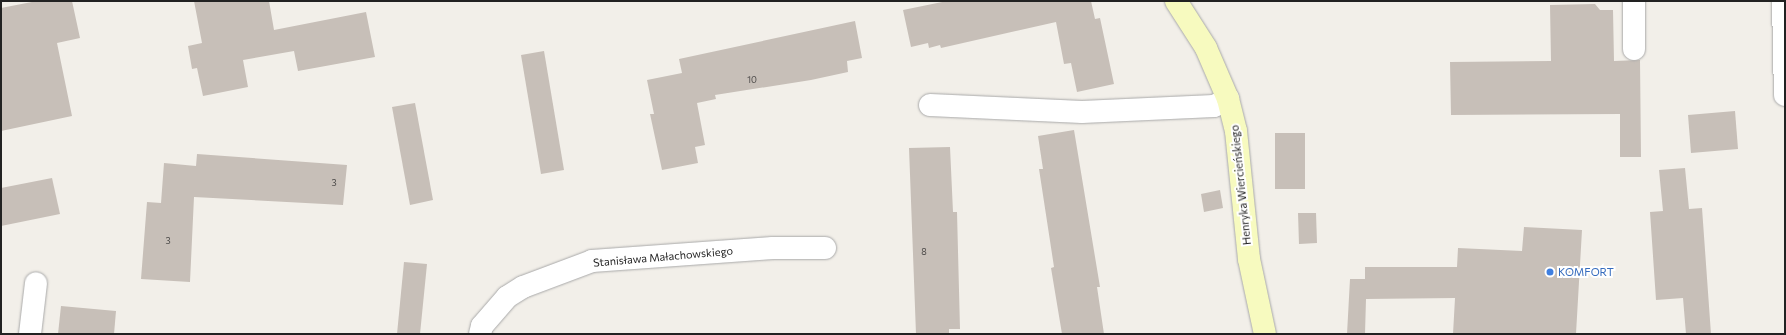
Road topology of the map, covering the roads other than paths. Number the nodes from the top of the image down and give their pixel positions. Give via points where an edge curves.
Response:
1 (1176, 1) edge
2 (1634, 1) edge
3 (1783, 1) edge
4 (1634, 49) dead end
5 (1785, 95) edge
6 (1228, 99) junction
7 (930, 105) dead end
8 (825, 248) dead end
9 (36, 283) dead end
10 (30, 334) edge
11 (480, 334) edge
12 (1265, 334) edge

1 - 6 street, Henryka Wiercieńskiego via 1206,48
2 - 4 street
3 - 5 street
6 - 7 street via 1214,106 1082,112
6 - 12 street, Henryka Wiercieńskiego via 1237,138 1249,259
8 - 11 street, Stanisława Małachowskiego via 773,248 592,261 524,287 507,297 482,326
9 - 10 street

